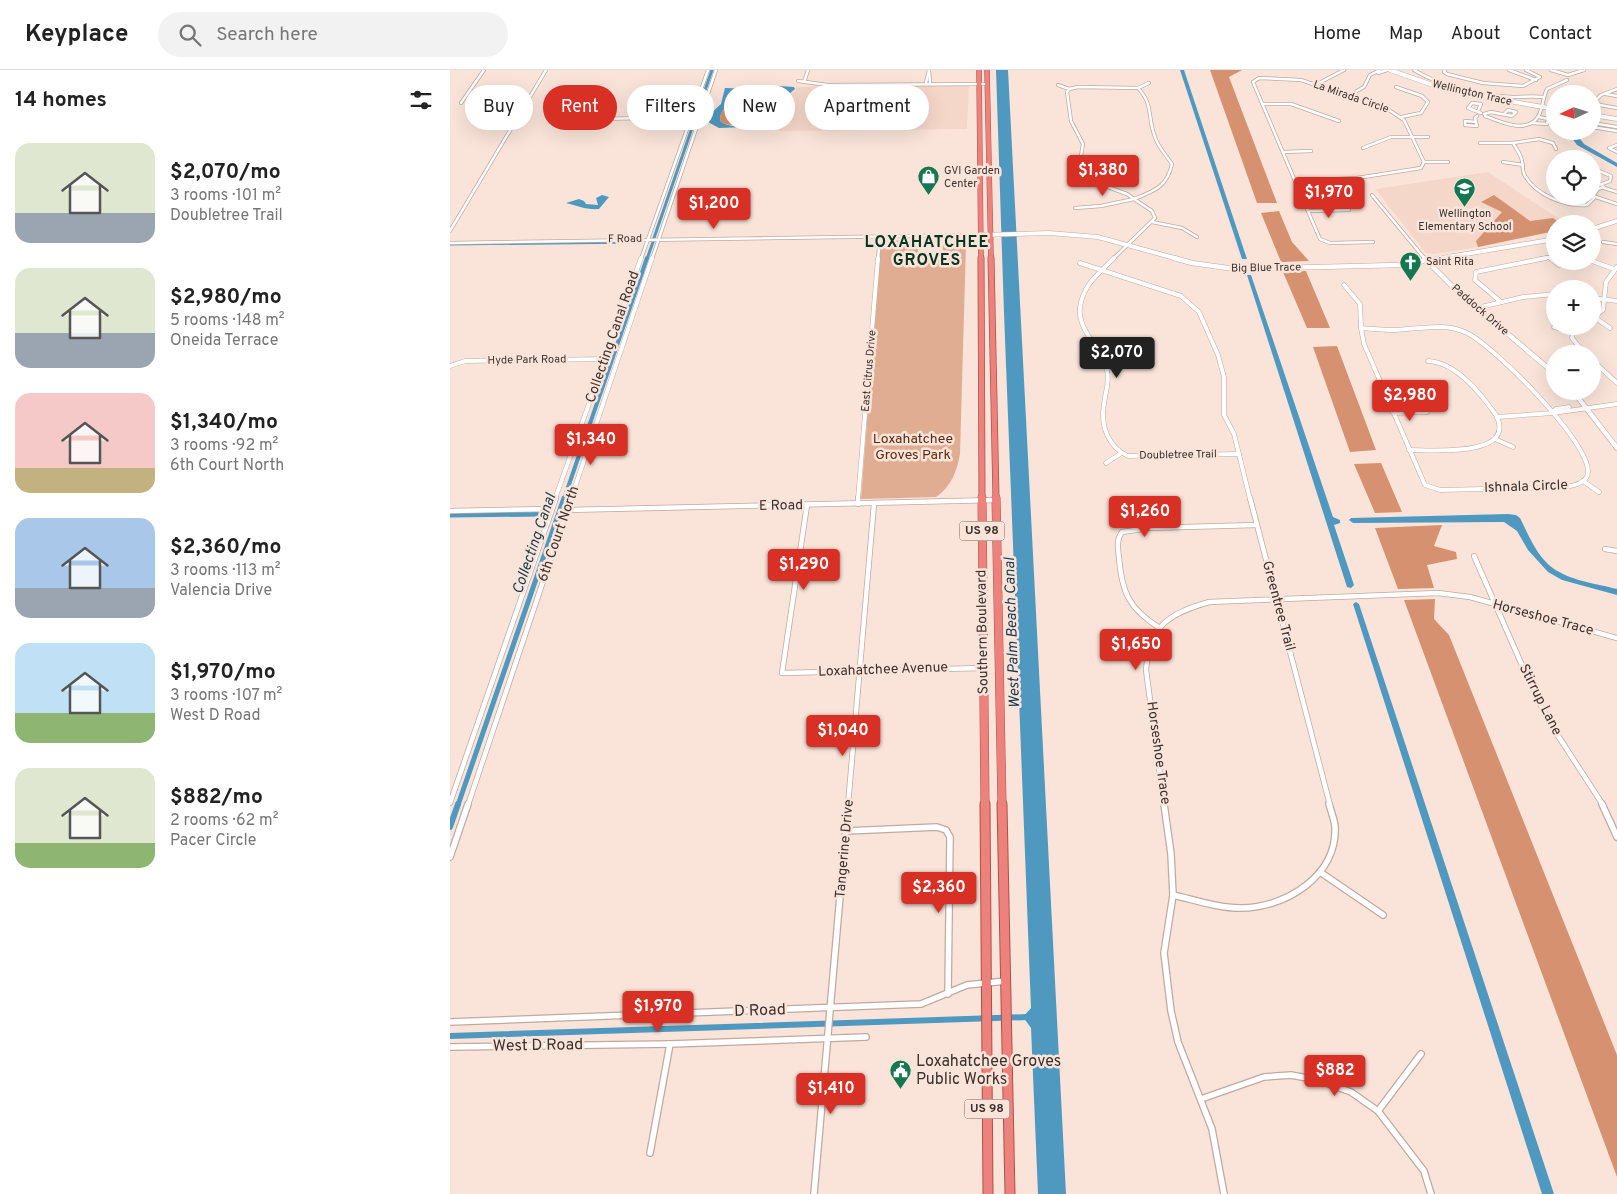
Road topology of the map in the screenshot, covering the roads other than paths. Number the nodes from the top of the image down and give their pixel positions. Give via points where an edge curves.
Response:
1 (484, 70) edge
2 (546, 70) edge
3 (708, 70) edge
4 (716, 70) edge
5 (808, 70) edge
6 (929, 70) edge
7 (979, 70) edge
8 (987, 70) edge
9 (1344, 70) edge
10 (1380, 70) edge
11 (1389, 70) edge
12 (1398, 70) edge
13 (1414, 70) edge
14 (1445, 70) edge
15 (1509, 70) edge
16 (1526, 70) edge
17 (1551, 70) edge
18 (1584, 70) edge
19 (1368, 78) junction
20 (1536, 80) junction
21 (1567, 80) dead end
22 (798, 81) dead end
23 (804, 82) junction
24 (928, 83) junction
25 (979, 83) junction
26 (987, 83) junction
27 (1149, 84) dead end
28 (703, 85) edge
29 (1058, 85) dead end
30 (1315, 85) junction
31 (1396, 87) dead end
32 (1138, 88) junction
33 (1069, 89) junction
34 (1617, 89) edge
35 (1605, 93) junction
36 (1348, 96) junction
37 (1617, 96) edge
38 (1544, 97) junction
39 (461, 103) dead end
40 (1262, 104) junction
41 (1542, 106) junction
42 (1546, 107) edge
43 (1617, 108) edge
44 (1482, 113) junction
45 (1504, 114) dead end
46 (1601, 115) edge
47 (1402, 117) junction
48 (1539, 117) junction
49 (1617, 118) edge
50 (1339, 121) dead end
51 (1477, 122) junction
52 (1532, 123) junction
53 (1601, 124) edge
54 (1617, 127) edge
55 (1601, 128) edge
56 (687, 130) edge
57 (1617, 131) edge
58 (1412, 137) junction
59 (1428, 137) dead end
60 (1480, 143) dead end
61 (1513, 143) junction
62 (1616, 146) edge
63 (1363, 148) dead end
64 (1556, 149) dead end
65 (1312, 151) dead end
66 (1283, 152) junction
67 (1617, 152) edge
68 (1424, 162) junction
69 (1448, 162) dead end
70 (1503, 162) dead end
71 (1523, 166) junction
72 (1601, 172) edge
73 (1295, 180) junction
74 (1603, 186) joint
75 (1617, 192) edge
76 (1546, 193) edge
77 (1372, 195) dead end
78 (1135, 199) junction
79 (1601, 199) edge
80 (1617, 204) edge
81 (1569, 205) edge
82 (1587, 205) edge
83 (1074, 208) dead end
84 (1349, 210) dead end
85 (1308, 211) junction
86 (1617, 221) edge
87 (1152, 222) junction
88 (1601, 225) edge
89 (450, 231) edge
90 (993, 234) junction
91 (979, 235) junction
92 (1197, 236) dead end
93 (880, 237) junction
94 (648, 239) junction
95 (658, 240) junction
96 (1546, 241) edge
97 (1373, 242) dead end
98 (1603, 242) dead end
99 (450, 243) edge
100 (1128, 244) junction
101 (1617, 244) edge
102 (1546, 258) edge
103 (1425, 259) junction
104 (1080, 263) dead end
105 (1601, 264) edge
106 (1616, 268) edge
107 (1102, 269) junction
108 (1344, 285) dead end
109 (1546, 294) edge
110 (1603, 299) junction
111 (1617, 301) edge
112 (1501, 302) junction
113 (1477, 308) junction
114 (1601, 312) edge
115 (1601, 323) edge
116 (1361, 328) junction
117 (1610, 328) dead end
118 (606, 359) junction
119 (1428, 361) dead end
120 (450, 366) edge
121 (1546, 366) edge
122 (1601, 368) edge
123 (1617, 383) edge
124 (1581, 400) edge
125 (1617, 402) edge
126 (1586, 406) junction
127 (1427, 412) dead end
128 (1553, 412) junction
129 (1393, 413) junction
130 (1497, 417) junction
131 (1495, 439) junction
132 (1513, 447) dead end
133 (1617, 448) edge
134 (1409, 450) junction
135 (1120, 454) junction
136 (1239, 454) junction
137 (1106, 463) dead end
138 (1583, 481) junction
139 (1599, 492) dead end
140 (982, 500) junction
141 (996, 500) junction
142 (858, 504) junction
143 (874, 504) junction
144 (807, 505) junction
145 (552, 509) junction
146 (567, 510) junction
147 (450, 511) edge
148 (1256, 525) junction
149 (1605, 549) dead end
150 (1617, 551) edge
151 (1474, 556) dead end
152 (1276, 598) junction
153 (1495, 604) junction
154 (1158, 627) junction
155 (1617, 638) edge
156 (983, 668) junction
157 (860, 671) junction
158 (450, 802) edge
159 (846, 831) junction
160 (1617, 837) edge
161 (450, 857) edge
162 (1320, 872) junction
163 (1173, 895) junction
164 (1383, 915) dead end
165 (986, 982) junction
166 (1006, 982) junction
167 (948, 994) junction
168 (831, 1011) junction
169 (450, 1022) edge
170 (829, 1035) junction
171 (866, 1037) dead end
172 (670, 1044) junction
173 (450, 1047) edge
174 (1421, 1054) dead end
175 (1201, 1099) junction
176 (1378, 1111) junction
177 (650, 1152) dead end
178 (989, 1192) edge
179 (814, 1194) edge
180 (1010, 1194) edge
181 (1224, 1194) edge
182 (1431, 1194) edge

1 - 39 street
2 - 89 street
3 - 28 street, Collecting Canal Road
4 - 95 street, 6th Court North
5 - 23 street
6 - 24 street
7 - 25 highway, Southern Boulevard / US 98
8 - 26 highway, Southern Boulevard / US 98
9 - 30 street
10 - 19 street
11 - 19 street
11 - 41 street, Wellington Trace via 1464,93
12 - 41 street, Wellington Trace via 1495,98
13 - 38 street via 1429,78 1491,94
14 - 20 street via 1447,74 1483,83 1523,86
15 - 20 street
16 - 20 street via 1540,76
17 - 18 street via 1568,75
19 - 36 street via 1364,87
21 - 38 street via 1549,87
22 - 23 street
23 - 24 street
23 - 25 street via 828,85
24 - 25 street
25 - 26 street
25 - 91 highway, Southern Boulevard / US 98
26 - 90 highway, Southern Boulevard / US 98
27 - 32 street
29 - 33 street
30 - 36 street, La Mirada Circle
30 - 40 street, La Mirada Circle via 1292,78 1256,79 1253,82
31 - 47 street via 1422,96 1428,102 1423,113
32 - 33 street
32 - 78 street via 1149,100 1152,130 1168,157 1172,171 1170,178 1158,188
33 - 78 street via 1072,122 1083,144 1081,172 1094,182
34 - 35 street
35 - 37 street
35 - 43 street via 1596,103
36 - 47 street, La Mirada Circle
38 - 41 street
40 - 50 street via 1293,104
40 - 66 street, La Mirada Circle
41 - 42 street, Wellington Trace
41 - 48 street
44 - 44 street via 1473,109 1468,108 1472,103 1481,104
44 - 45 street
44 - 51 street via 1476,114
44 - 52 street via 1518,127
46 - 49 street
47 - 58 street, La Mirada Circle
48 - 52 street
48 - 52 street via 1548,118 1547,124
51 - 51 street via 1476,126 1465,125 1465,120
53 - 54 street
55 - 57 street
56 - 94 street, Collecting Canal Road
58 - 59 street
58 - 63 street via 1389,138
58 - 68 street, La Mirada Circle
60 - 61 street
61 - 64 street via 1542,139 1553,143
61 - 71 street
62 - 67 street via 1609,148
65 - 66 street
66 - 73 street, La Mirada Circle
68 - 69 street
68 - 73 street via 1417,170 1365,177
70 - 71 street
71 - 76 street via 1525,176
72 - 74 street via 1611,176
73 - 85 street, La Mirada Circle
74 - 75 street
77 - 103 street, Paddock Drive
78 - 83 street
78 - 87 street via 1152,211 1155,218
79 - 80 street
81 - 82 street
84 - 85 street
85 - 97 street, La Mirada Circle via 1323,241
86 - 88 street
87 - 92 street via 1181,228
87 - 100 street, Doubletree Trail
90 - 91 street, Big Blue Trace
90 - 100 street, Big Blue Trace via 1084,235
90 - 141 highway, Southern Boulevard / US 98
91 - 93 street, F Road
91 - 140 highway, Southern Boulevard / US 98
93 - 95 street, F Road
93 - 142 street, East Citrus Drive
94 - 95 street, F Road
94 - 99 street, F Road
94 - 118 street, Collecting Canal Road
95 - 146 street, 6th Court North
96 - 103 street, Big Blue Trace
98 - 101 street
100 - 103 street, Big Blue Trace via 1192,263 1235,270 1398,265
100 - 107 street, Doubletree Trail
102 - 112 street via 1475,273 1476,280
103 - 113 street, Paddock Drive
104 - 107 street, Greentree Trail
105 - 106 street
106 - 110 street via 1604,285
107 - 135 street, Doubletree Trail via 1081,296 1080,310 1083,327 1105,362 1108,384 1102,411 1106,432 1113,448
107 - 136 street, Greentree Trail via 1181,296 1199,312 1223,367 1224,415 1234,434
108 - 116 street via 1360,304
109 - 112 street
110 - 111 street
110 - 114 street
112 - 113 street
113 - 121 street, Paddock Drive
115 - 117 street
116 - 128 street, Ishnala Circle via 1465,332 1522,380
116 - 129 street, Ishnala Circle via 1364,344
118 - 120 street, Hyde Park Road via 465,361
118 - 145 street, Collecting Canal Road
119 - 130 street via 1450,368
122 - 123 street
124 - 126 street
125 - 126 street
126 - 128 street
126 - 133 street
127 - 129 street
128 - 130 street
128 - 138 street, Ishnala Circle via 1586,463 1588,474
129 - 134 street, Ishnala Circle
130 - 131 street via 1500,428
131 - 132 street
131 - 134 street via 1470,448
134 - 138 street, Ishnala Circle via 1423,483 1436,490 1564,488
135 - 136 street, Doubletree Trail via 1137,457
135 - 137 street
136 - 148 street, Greentree Trail
138 - 139 street
140 - 141 street, E Road
140 - 143 street, E Road
140 - 156 highway, Southern Boulevard / US 98
141 - 166 highway, Southern Boulevard / US 98
142 - 143 street, E Road
142 - 144 street, E Road
143 - 157 street, Tangerine Drive
144 - 146 street, E Road
144 - 157 street, Loxahatchee Avenue via 782,673
145 - 147 street
145 - 158 street, Collecting Canal Road
146 - 161 street, 6th Court North
148 - 152 street, Greentree Trail
148 - 154 street via 1149,528 1122,532 1118,545 1127,600 1141,617
149 - 150 street
151 - 153 street, Stirrup Lane
152 - 153 street, Horseshoe Trace via 1438,593
152 - 154 street, Horseshoe Trace via 1209,602 1178,611
152 - 162 street, Greentree Trail via 1335,826 1332,851
153 - 155 street, Horseshoe Trace
153 - 160 street, Stirrup Lane via 1545,715 1599,798
154 - 163 street, Horseshoe Trace via 1146,656 1146,670 1172,854
156 - 157 street, Loxahatchee Avenue
156 - 165 highway, Southern Boulevard / US 98
157 - 159 street, Tangerine Drive
159 - 167 street via 937,827 946,830 950,837
159 - 168 street, Tangerine Drive
162 - 163 street, Greentree Trail via 1313,883 1298,893 1263,907 1225,906
162 - 164 street
163 - 175 street, Horseshoe Trace via 1164,953 1171,1011 1184,1061
165 - 166 street, D Road
165 - 167 street, D Road
165 - 178 highway, Southern Boulevard / US 98
166 - 180 highway, Southern Boulevard / US 98
167 - 168 street, D Road via 921,1004
168 - 169 street, D Road
168 - 170 street, Tangerine Drive
170 - 171 street, West D Road
170 - 172 street, West D Road
170 - 179 street, Tangerine Drive
172 - 173 street, West D Road
172 - 177 street
174 - 176 street
175 - 176 street via 1264,1077 1291,1075 1318,1080 1351,1092
175 - 181 street, Horseshoe Trace via 1212,1129
176 - 182 street via 1424,1171

